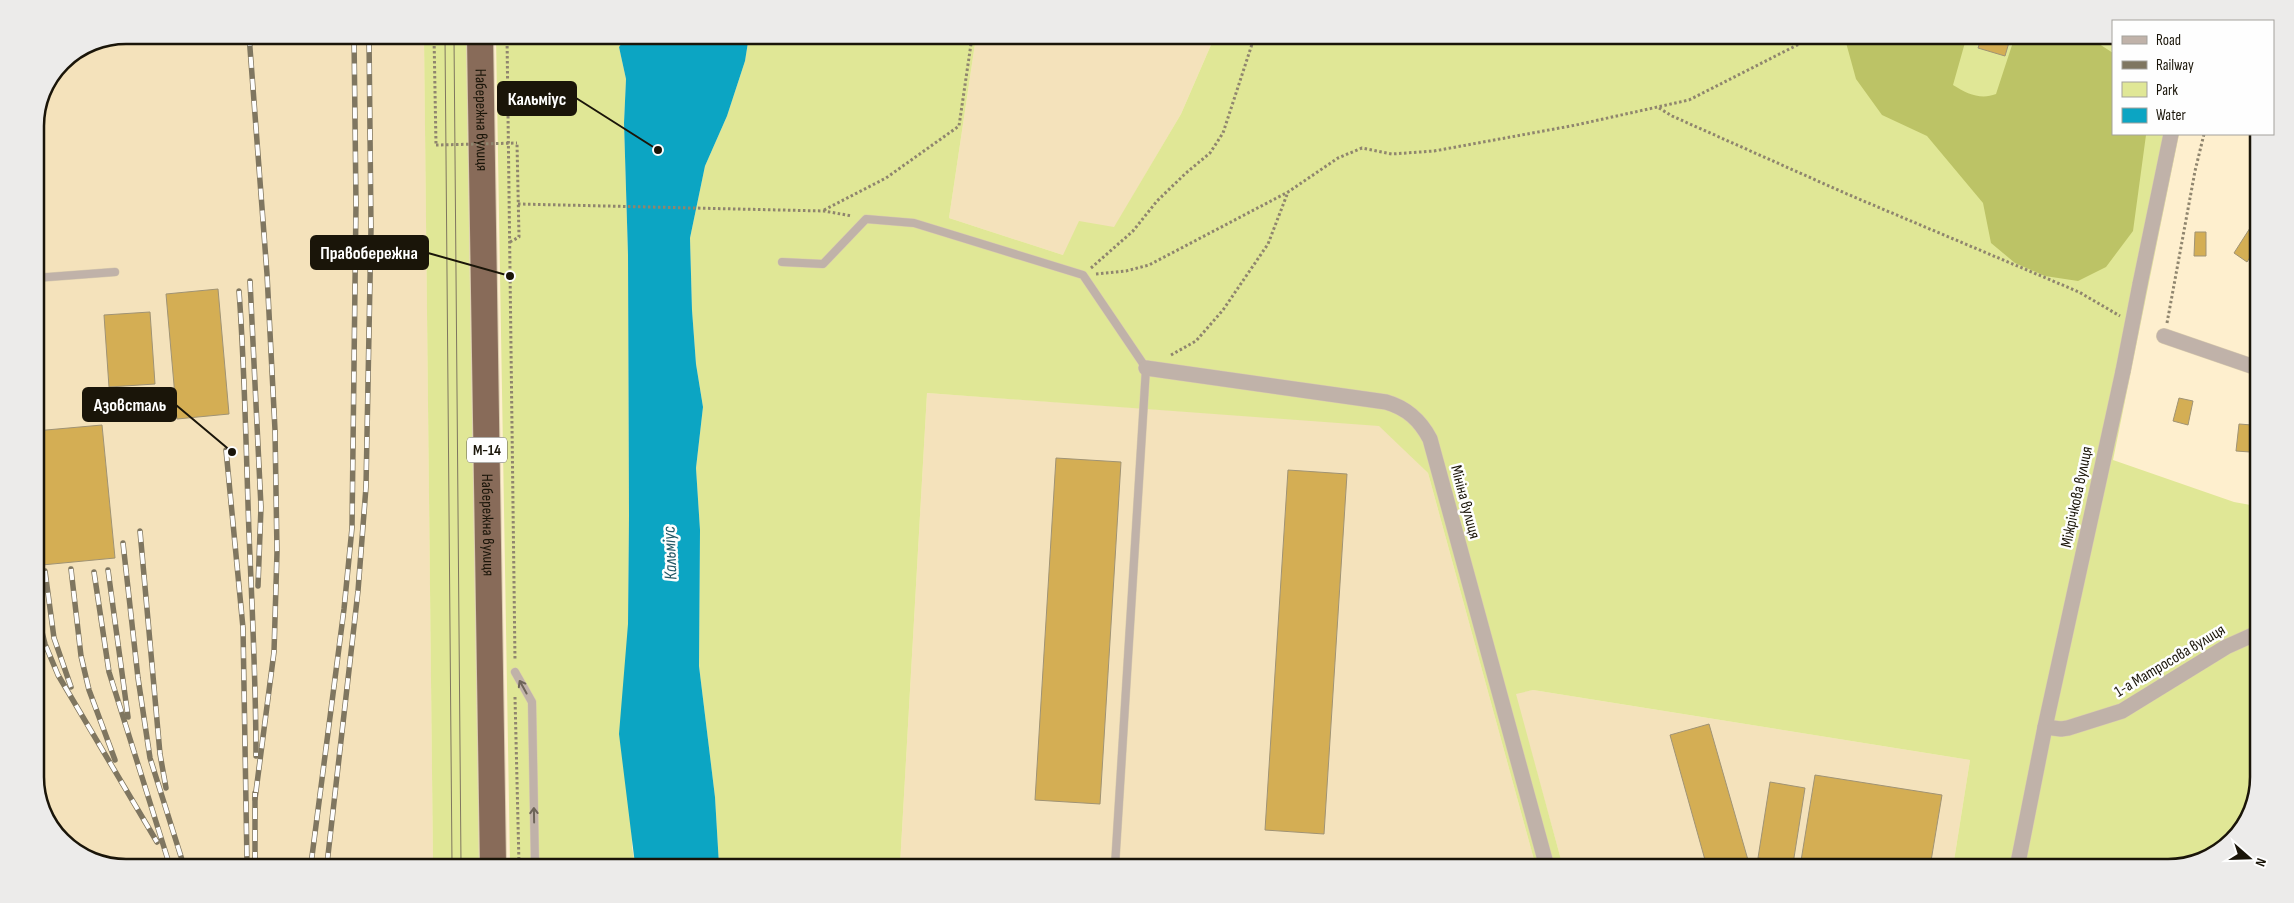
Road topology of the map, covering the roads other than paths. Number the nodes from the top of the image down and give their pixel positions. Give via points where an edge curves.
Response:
1 (480, 44) edge
2 (2171, 135) edge
3 (782, 262) dead end
4 (116, 272) dead end
5 (44, 277) edge
6 (2164, 336) road end
7 (2250, 366) edge
8 (1146, 368) junction
9 (2250, 636) edge
10 (515, 672) road end
11 (2045, 726) junction
12 (494, 859) edge
13 (534, 859) edge
14 (1115, 859) edge
15 (1545, 859) edge
16 (2019, 859) edge

1 - 12 highway, Набережна вулиця / М-14
2 - 11 street, Міжрічкова вулиця, bridge
3 - 8 lane via 823,264 866,219 914,223 1083,275
4 - 5 lane
6 - 7 street
8 - 14 lane
8 - 15 street, Мініна вулиця via 1386,402 1405,409 1420,422 1430,439
9 - 11 street, 1-а Матросова вулиця via 2226,647 2122,711 2068,728
13 -> 10 lane via 532,702
11 - 16 street, Міжрічкова вулиця

